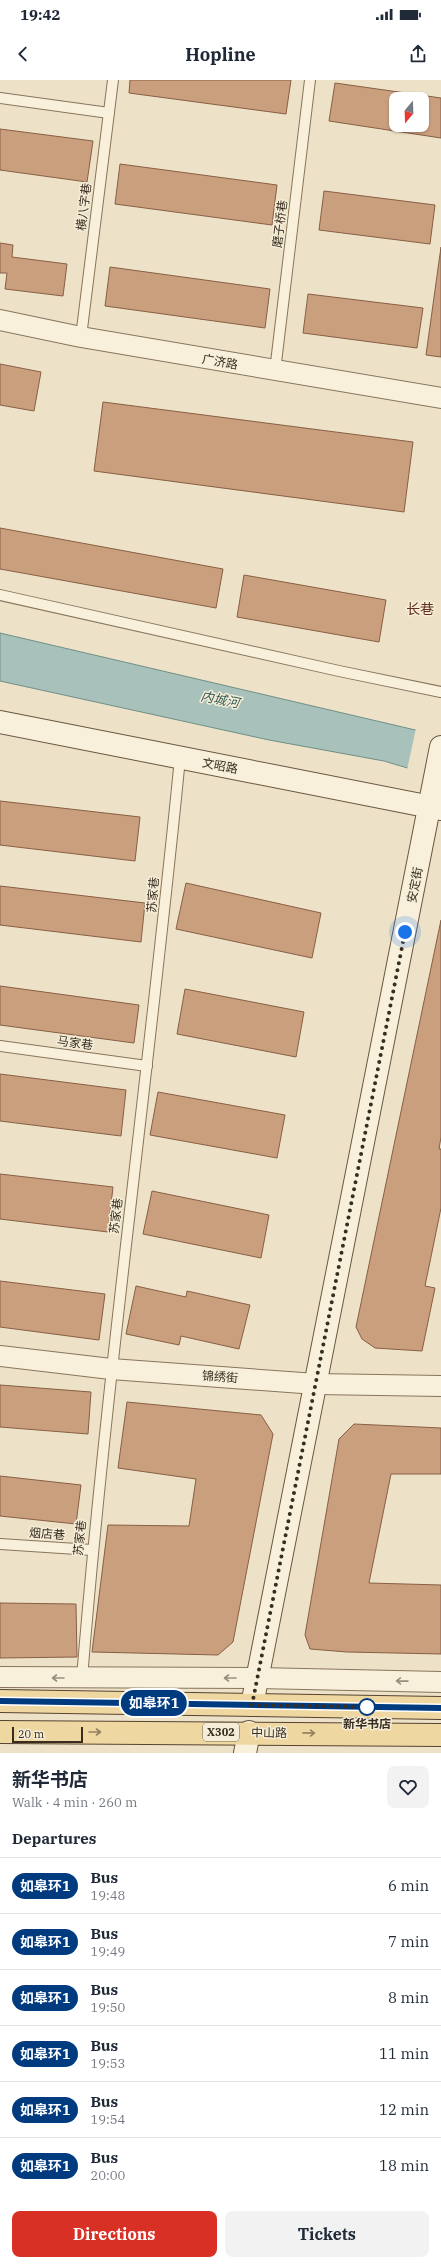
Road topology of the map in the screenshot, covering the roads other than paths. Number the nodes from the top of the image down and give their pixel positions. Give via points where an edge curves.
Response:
1 (113, 80) edge
2 (310, 80) edge
3 (0, 98) edge
4 (109, 113) junction
5 (0, 320) edge
6 (81, 337) junction
7 (276, 371) junction
8 (441, 398) edge
9 (0, 595) edge
10 (441, 692) edge
11 (0, 722) edge
12 (441, 747) edge
13 (180, 758) junction
14 (434, 803) edge
15 (0, 1046) edge
16 (147, 1066) junction
17 (0, 1356) edge
18 (111, 1369) junction
19 (316, 1384) junction
20 (441, 1386) edge
21 (0, 1544) edge
22 (92, 1550) junction
23 (0, 1677) edge
24 (82, 1678) junction
25 (258, 1678) junction
26 (441, 1682) edge
27 (0, 1701) edge
28 (252, 1705) junction
29 (441, 1708) edge
30 (0, 1732) edge
31 (441, 1735) edge
32 (247, 1743) edge

1 - 4 lane, 横八字巷
2 - 7 lane, 磨子桥巷
3 - 4 lane
4 - 6 lane, 横八字巷
5 - 6 street, 广济路
6 - 7 street, 广济路
7 - 8 street, 广济路
9 - 10 lane
11 - 13 street, 文昭路
12 - 14 street, 安定街
13 - 14 street, 文昭路
13 - 16 lane, 苏家巷
14 - 19 street, 安定街
15 - 16 lane, 马家巷
16 - 18 lane, 苏家巷
17 - 18 street, 锦绣街
18 - 19 street, 锦绣街
18 - 22 lane, 苏家巷
19 - 20 street, 锦绣街
19 - 25 street, 安定街
21 - 22 lane, 烟店巷
22 - 24 lane, 苏家巷
24 -> 23 street
25 -> 24 street
26 -> 25 street
25 - 28 street, 安定街
27 - 28 main road
28 - 29 main road
30 -> 32 main road, 中山路 / X302
32 -> 31 main road, 中山路 / X302

